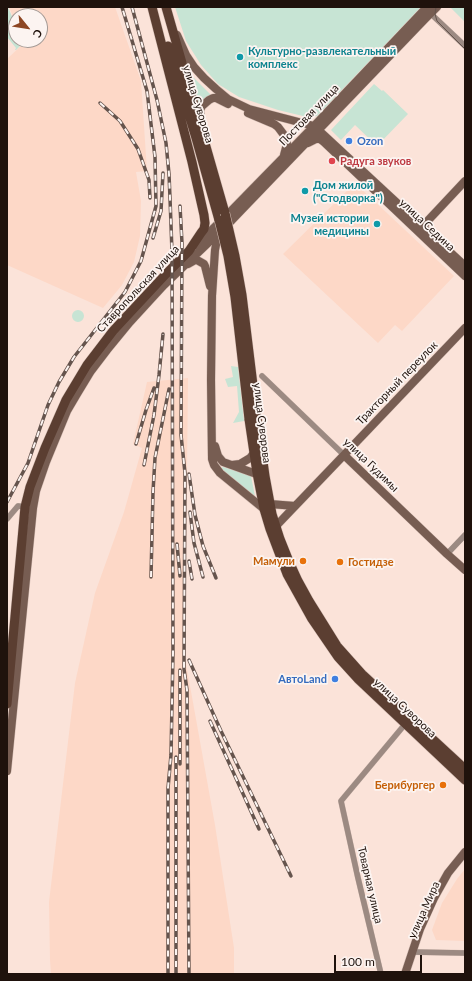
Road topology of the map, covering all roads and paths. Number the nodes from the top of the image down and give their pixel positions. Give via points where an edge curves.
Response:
1 (152, 7) edge
2 (156, 7) edge
3 (437, 7) edge
4 (428, 10) edge
5 (167, 11) edge
6 (465, 46) edge
7 (316, 128) junction
8 (200, 133) junction
9 (301, 148) junction
10 (284, 157) junction
11 (465, 181) edge
12 (241, 211) joint
13 (222, 219) joint
14 (421, 229) junction
15 (218, 234) junction
16 (189, 251) junction
17 (465, 266) edge
18 (183, 268) junction
19 (465, 276) edge
20 (212, 296) junction
21 (465, 328) edge
22 (262, 376) dead end
23 (253, 418) junction
24 (212, 432) junction
25 (254, 453) junction
26 (344, 455) junction
27 (221, 461) junction
28 (232, 465) junction
29 (217, 469) junction
30 (261, 475) junction
31 (267, 506) junction
32 (295, 506) junction
33 (29, 507) junction
34 (7, 519) edge
35 (273, 528) junction
36 (465, 535) edge
37 (447, 554) junction
38 (465, 570) edge
39 (9, 698) edge
40 (408, 721) junction
41 (465, 768) edge
42 (7, 771) edge
43 (465, 780) edge
44 (465, 852) edge
45 (465, 860) edge
46 (415, 953) junction
47 (465, 953) edge
48 (381, 974) edge
49 (405, 974) edge
50 (410, 974) edge

1 - 16 main road, улица Суворова via 204,215 204,229
2 - 8 main road, улица Суворова
3 - 4 main road, Постовая улица
4 - 6 street
4 - 7 main road, Постовая улица
5 - 7 main road via 194,68 228,99 249,109
5 - 8 main road, улица Суворова
7 - 9 main road, Постовая улица
7 - 10 main road, Постовая улица
7 - 14 main road, улица Седина
8 - 10 main road via 202,106 213,98 220,99 278,127 287,144
8 - 23 main road, улица Суворова, bridge via 227,220 239,277 246,326
9 - 12 main road, Постовая улица
9 - 14 main road, улица Седина via 314,139 322,140
10 - 13 main road, Постовая улица
11 - 14 main road
12 - 15 main road, Ставропольская улица
13 - 16 main road, Ставропольская улица
14 - 17 main road, улица Седина
14 - 19 main road, улица Седина
15 - 18 main road, Ставропольская улица
15 - 20 main road via 214,250
16 - 33 main road, Ставропольская улица via 125,318 79,377 66,400 34,475 28,492
18 - 20 main road, Ставропольская улица via 195,260 204,264
18 - 33 main road, Ставропольская улица via 126,326 91,371 67,411
20 - 24 main road
21 - 26 main road, Тракторный переулок
22 - 26 street, улица Гудимы
23 - 25 main road, улица Суворова
23 - 30 main road, улица Суворова
24 - 27 main road via 216,452
24 - 29 main road via 212,459
25 - 28 main road via 240,464
25 - 30 main road, улица Суворова
26 - 32 main road, Тракторный переулок
26 - 37 main road, улица Гудимы
27 - 28 main road
27 - 29 main road
28 - 30 main road
29 - 31 main road via 226,479
30 - 31 main road, улица Суворова
31 - 32 main road
31 - 35 main road, улица Суворова
32 - 35 main road, Тракторный переулок
33 - 34 street via 18,506
33 - 39 main road, Ставропольская улица
35 - 40 main road, улица Суворова via 298,581 337,646
36 - 37 street
37 - 38 main road, улица Гудимы
39 - 42 main road, Ставропольская улица
40 - 41 main road, улица Суворова
40 - 43 main road, улица Суворова
40 - 48 street, Товарная улица via 341,801
44 - 46 main road, улица Мира via 448,873 434,898 420,929
45 - 46 main road, улица Мира via 438,900
46 - 47 street
46 - 49 main road, улица Мира
46 - 50 main road, улица Мира

